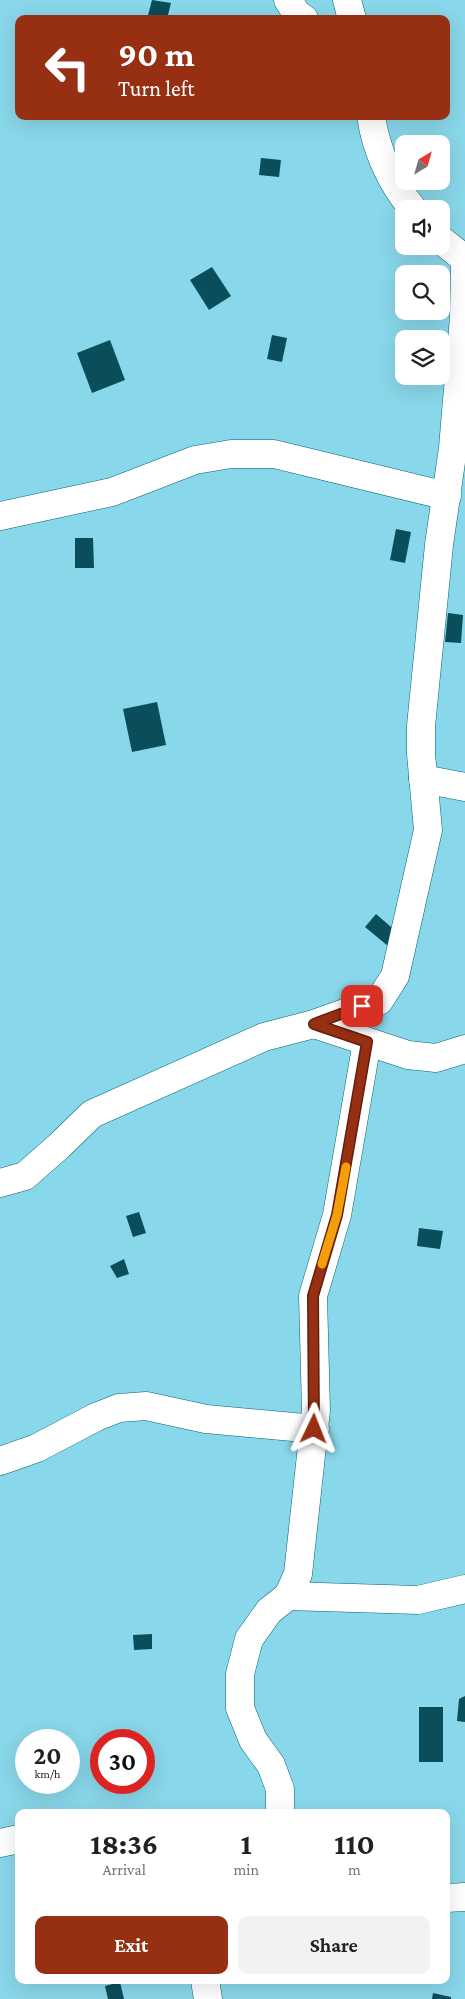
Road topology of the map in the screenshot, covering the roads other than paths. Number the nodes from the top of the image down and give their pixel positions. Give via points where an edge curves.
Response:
1 (288, 0) edge
2 (347, 0) edge
3 (298, 15) edge
4 (351, 15) edge
5 (372, 120) edge
6 (406, 200) edge
7 (450, 248) edge
8 (465, 261) edge
9 (459, 448) edge
10 (446, 496) junction
11 (0, 516) edge
12 (423, 779) junction
13 (465, 787) edge
14 (314, 1024) junction
15 (367, 1042) junction
16 (465, 1049) edge
17 (0, 1183) edge
18 (314, 1429) junction
19 (0, 1461) edge
20 (465, 1589) edge
21 (288, 1596) junction
22 (280, 1809) edge
23 (15, 1840) edge
24 (0, 1842) edge
25 (450, 1898) edge
26 (465, 1898) edge
27 (206, 1984) edge
28 (208, 1999) edge

1 - 3 street
2 - 4 street
5 - 6 street via 384,164
7 - 8 street
8 - 9 street
9 - 10 street
10 - 11 street via 274,454 230,454 195,460 112,492
10 - 12 street via 421,726
12 - 13 street
12 - 14 street via 428,830 395,976 379,1000
14 - 15 street
14 - 17 street via 264,1037 92,1114 24,1176
15 - 16 street via 408,1055 436,1058
15 - 18 street via 337,1215 313,1296
18 - 19 street via 206,1419 146,1406 119,1408 96,1416 37,1448
18 - 21 street via 298,1574
20 - 21 street via 418,1600
21 - 22 street via 269,1611 249,1638 240,1674 240,1708 253,1740 271,1765 280,1789
23 - 24 street
25 - 26 street
27 - 28 street

